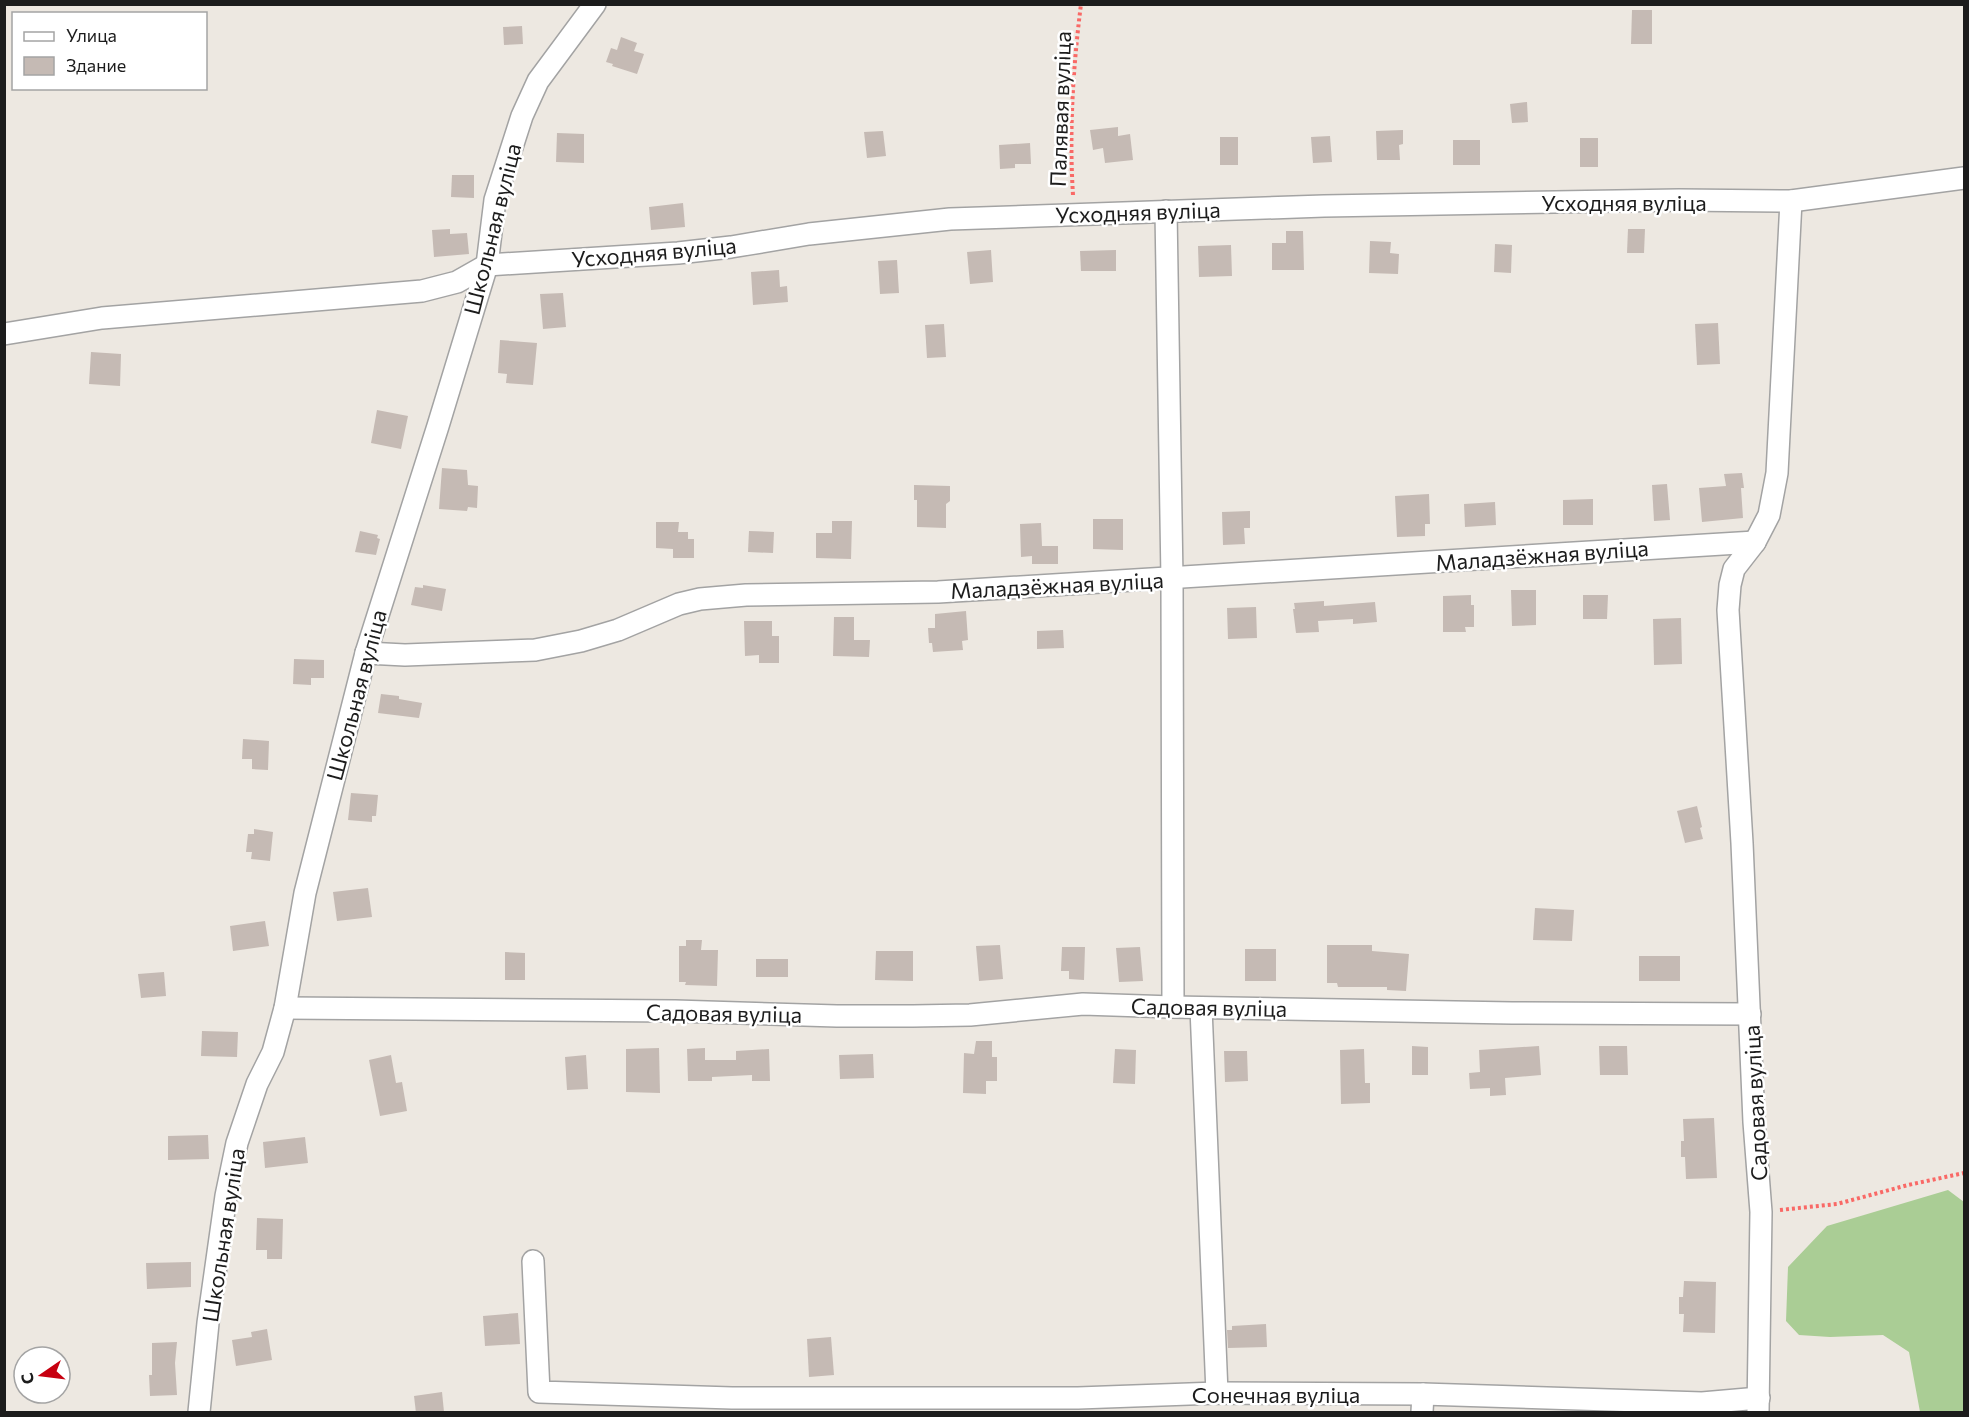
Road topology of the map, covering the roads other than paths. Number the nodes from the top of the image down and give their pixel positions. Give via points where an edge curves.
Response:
1 (595, 4) edge
2 (1965, 178) edge
3 (1791, 201) junction
4 (1167, 211) junction
5 (487, 265) junction
6 (4, 334) edge
7 (1755, 542) junction
8 (1172, 579) junction
9 (366, 653) junction
10 (285, 1008) junction
11 (1173, 1008) junction
12 (1201, 1008) junction
13 (1750, 1014) junction
14 (533, 1261) dead end
15 (1217, 1393) junction
16 (1423, 1403) edge
17 (1078, 1405) edge
18 (1759, 1405) edge
19 (199, 1413) edge

1 - 5 street, Школьная вуліца via 538,81 522,116 495,200
2 - 3 street, Усходняя вуліца
3 - 4 street, Усходняя вуліца
3 - 7 street via 1777,473 1769,515
4 - 5 street, Усходняя вуліца via 950,219 809,234 678,254
4 - 8 street
5 - 6 street via 457,282 422,291 102,318
5 - 9 street, Школьная вуліца
7 - 8 street, Маладзёжная вуліца
7 - 13 street via 1734,569 1728,610
8 - 9 street, Маладзёжная вуліца via 938,592 700,599 618,630 535,650
8 - 11 street
9 - 10 street, Школьная вуліца via 305,893
10 - 11 street, Садовая вуліца via 913,1016 970,1015 1083,1004
10 - 19 street, Школьная вуліца via 273,1052 257,1084 237,1143 224,1208
11 - 12 street, Садовая вуліца
12 - 13 street, Садовая вуліца
12 - 15 street
13 - 18 street, Садовая вуліца via 1761,1212
14 - 17 street, Сонечная вуліца via 539,1392
15 - 16 street, Сонечная вуліца
15 - 17 street, Сонечная вуліца
16 - 18 street, Сонечная вуліца

